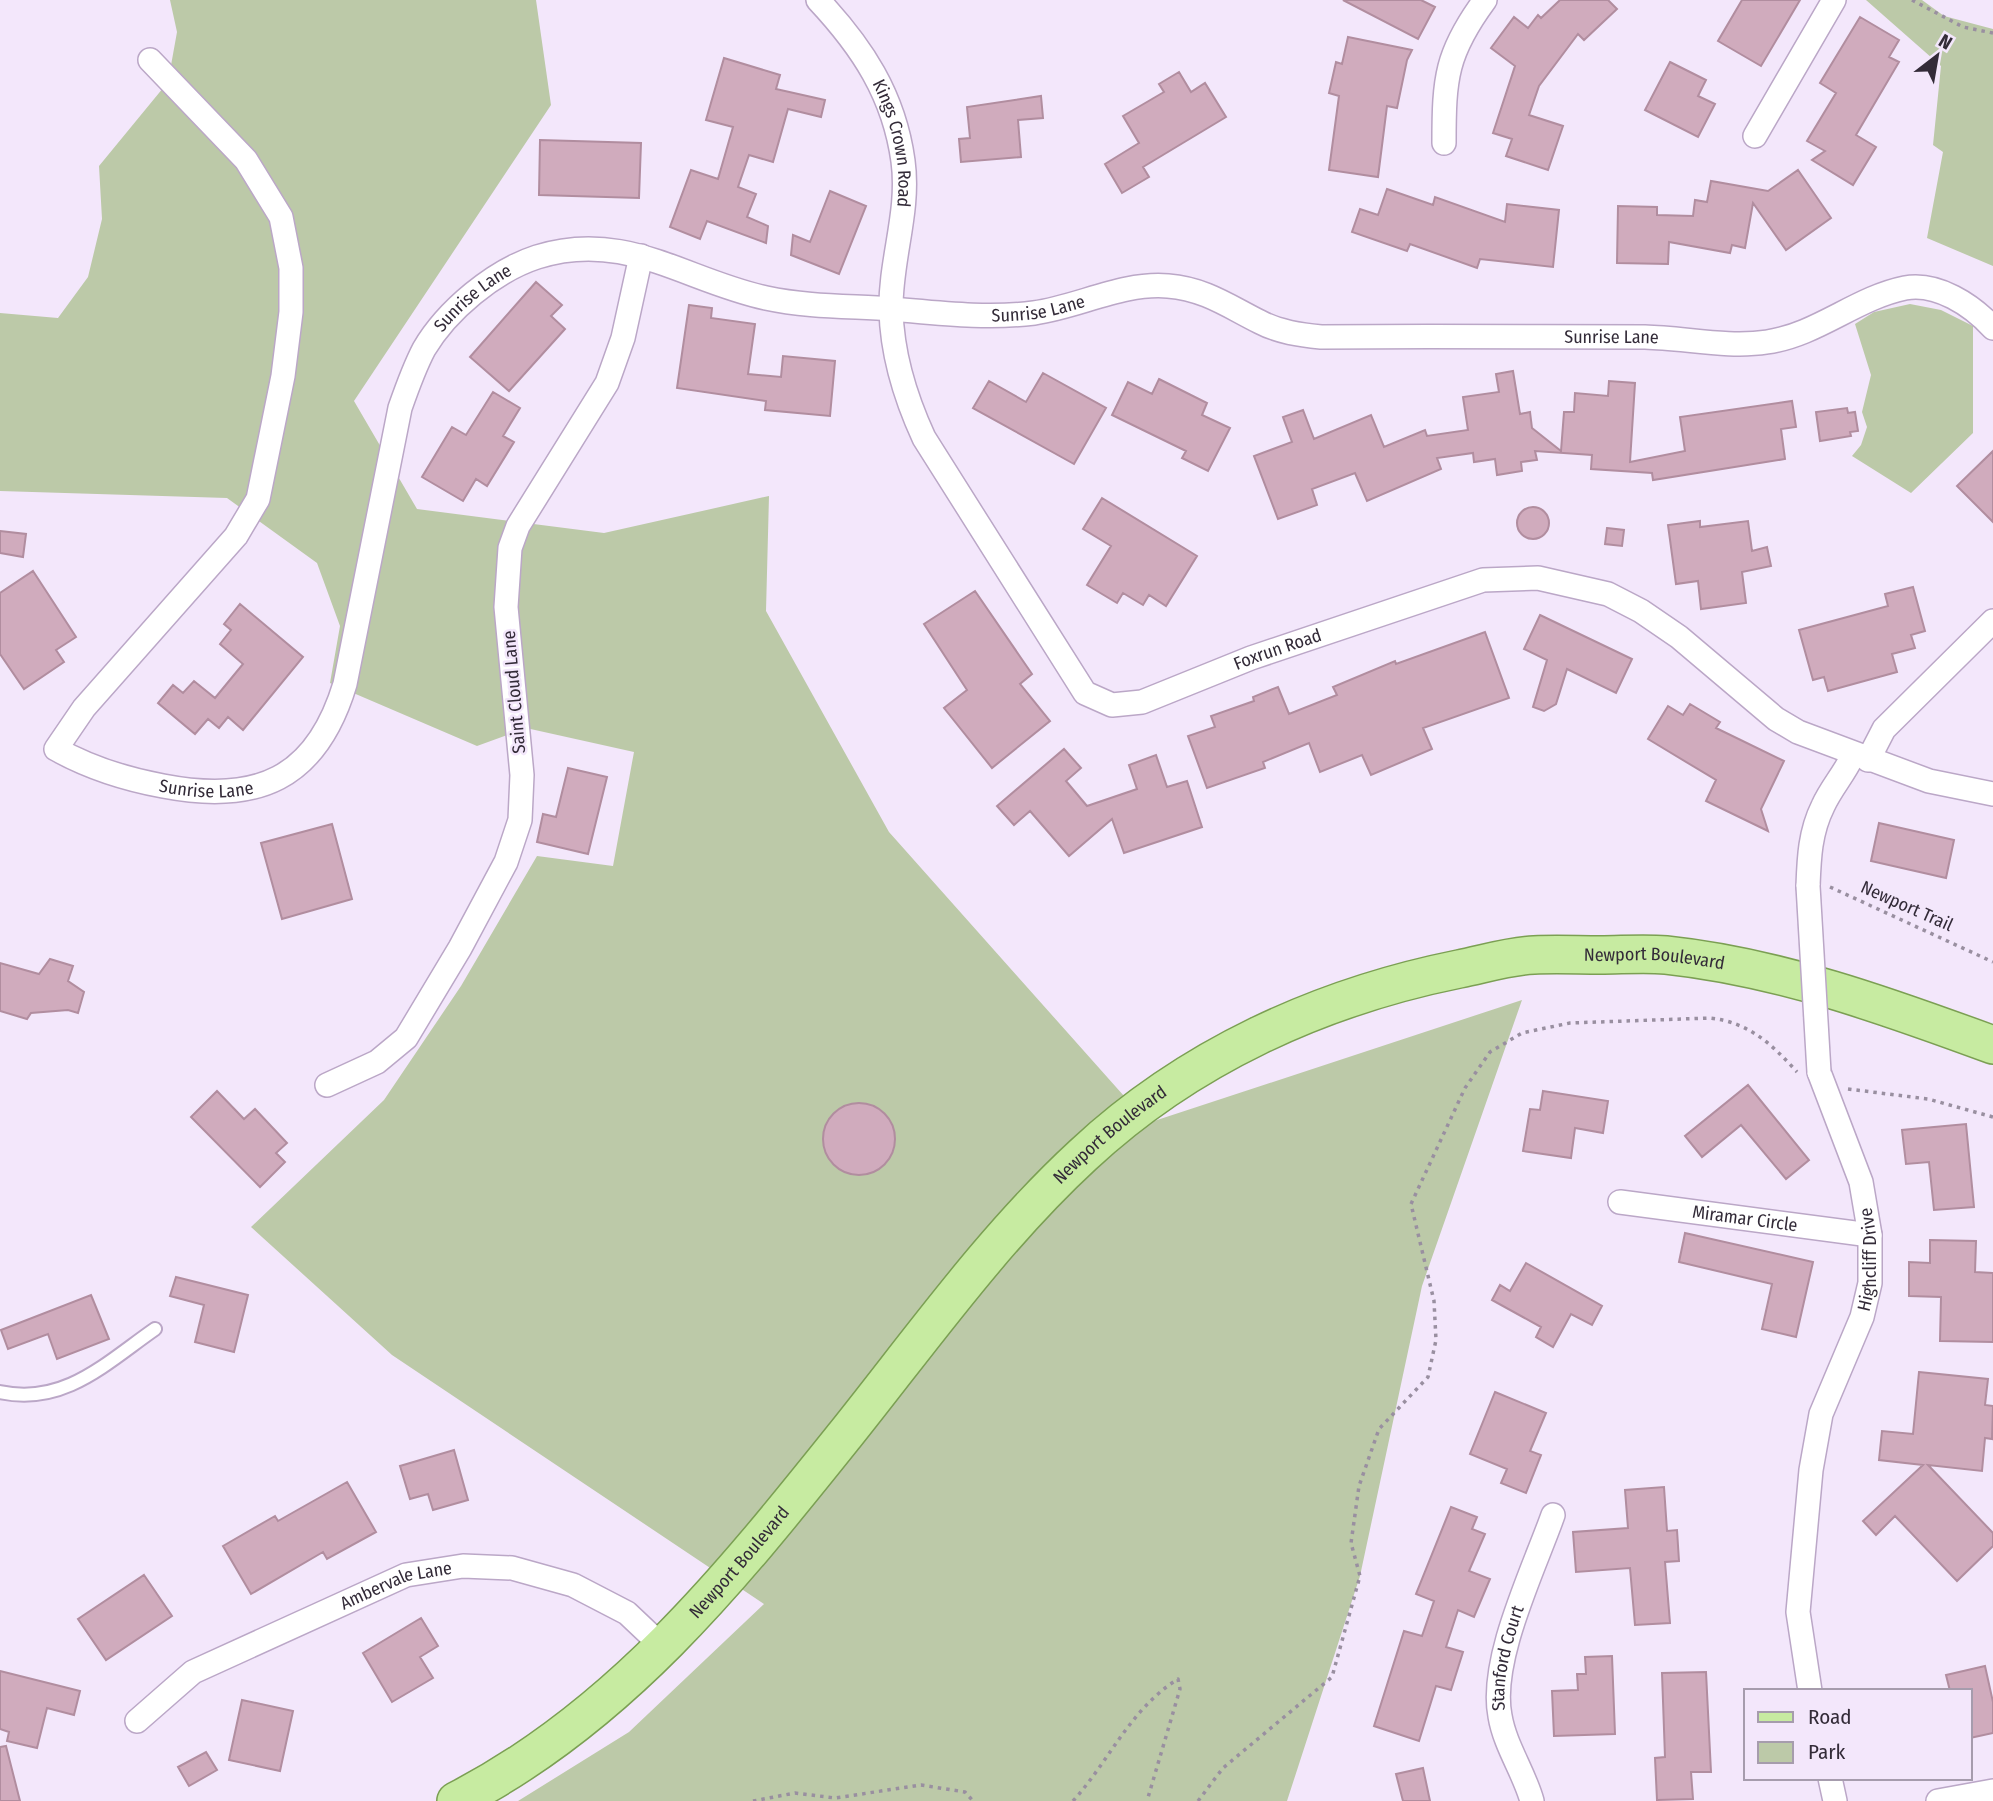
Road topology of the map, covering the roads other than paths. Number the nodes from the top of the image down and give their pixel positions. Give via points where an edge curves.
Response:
1 (818, 0) edge
2 (1485, 0) edge
3 (1834, 0) edge
4 (150, 60) dead end
5 (1755, 136) dead end
6 (1444, 143) dead end
7 (640, 256) junction
8 (891, 309) junction
9 (1993, 328) edge
10 (1993, 621) edge
11 (1860, 757) junction
12 (1993, 794) edge
13 (1993, 1045) edge
14 (327, 1085) dead end
15 (1620, 1202) dead end
16 (1870, 1235) junction
17 (155, 1329) dead end
18 (0, 1392) edge
19 (1553, 1515) dead end
20 (664, 1648) junction
21 (1810, 1689) edge
22 (137, 1721) dead end
23 (1830, 1780) edge
24 (1993, 1791) edge
25 (456, 1801) edge
26 (1532, 1801) edge
27 (1835, 1801) edge
28 (1938, 1801) edge

1 - 8 street, Kings Crown Road via 851,35 890,102 904,162 904,210
2 - 6 street via 1452,53 1444,86
3 - 5 street
4 - 7 street, Sunrise Lane via 247,160 281,217 291,268 291,312 273,437 258,499 236,536 84,708 57,749 87,766 145,783 233,793 292,770 321,739 338,706 400,408 425,347 474,295 538,256 573,250
7 - 8 street, Sunrise Lane via 763,298
7 - 14 street, Saint Cloud Lane via 623,338 607,383 518,526 510,548 506,607 522,775 520,820 506,862 406,1038 377,1062
8 - 9 street, Sunrise Lane via 966,316 1034,313 1166,285 1200,290 1290,334 1663,338 1754,344 1792,337 1872,299 1915,286 1942,291
8 - 11 street, Foxrun Road via 909,407 924,438 1085,692 1112,705 1142,702 1251,658 1483,580 1538,578 1608,594 1641,611 1776,719
10 - 11 street
11 - 12 street, Foxrun Road via 1929,781
11 - 16 street, Highcliff Drive, bridge via 1823,805 1808,851 1808,882 1822,1080 1861,1182
13 - 20 main road, Newport Boulevard via 1795,977 1664,955 1529,955 1400,981 1329,1004 1260,1034 1165,1088 1085,1153 1014,1224 718,1591
15 - 16 street, Miramar Circle
16 - 21 street, Highcliff Drive via 1870,1283 1862,1317 1821,1414 1811,1470 1798,1612
17 - 18 lane via 72,1386 25,1397
19 - 26 street, Stanford Court via 1502,1656 1497,1696 1503,1731
20 - 22 street, Ambervale Lane via 627,1614 573,1585 512,1568 463,1566 406,1575 193,1672
20 - 25 main road, Newport Boulevard via 596,1709 525,1763
23 - 27 street
24 - 28 street

